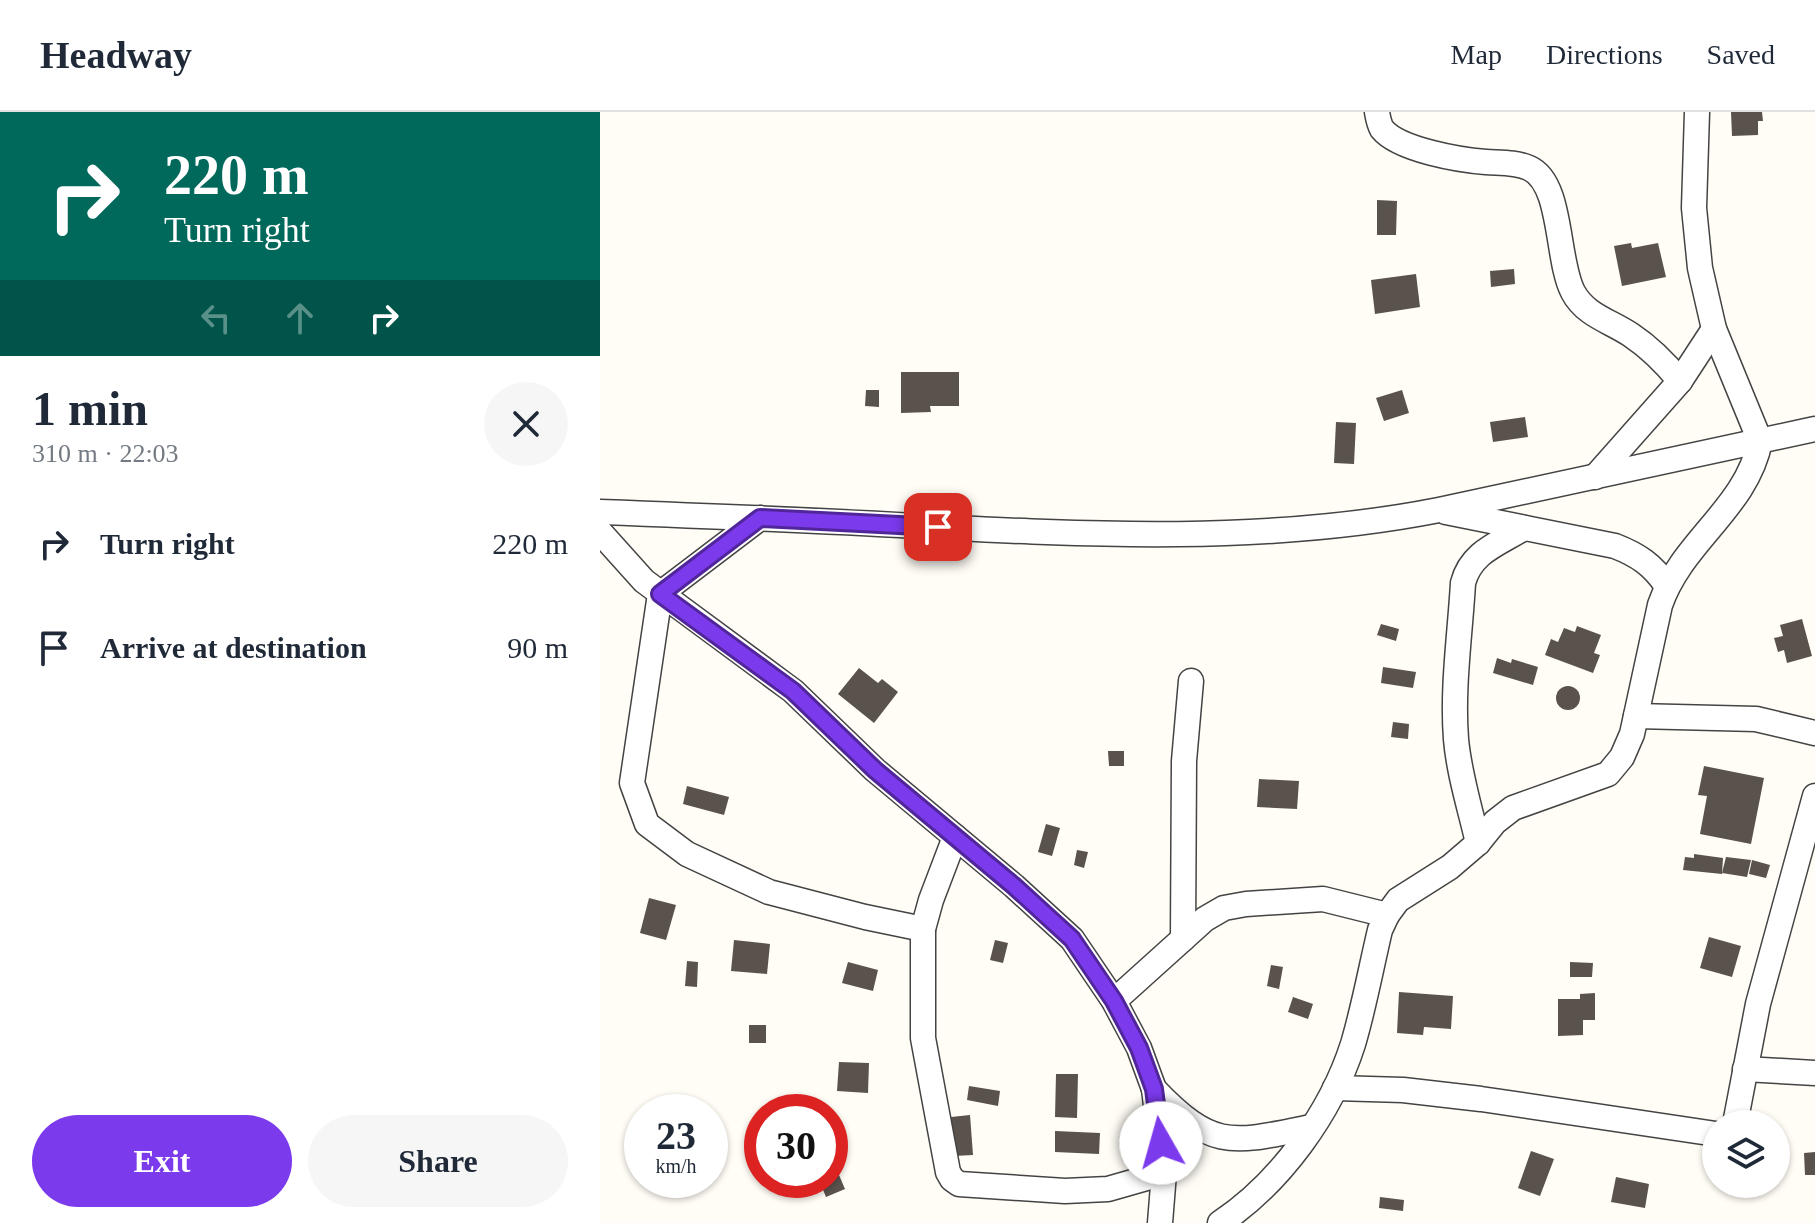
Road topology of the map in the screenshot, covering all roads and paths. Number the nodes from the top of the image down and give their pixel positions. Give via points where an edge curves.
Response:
1 (1377, 112) edge
2 (1697, 112) edge
3 (1714, 329) junction
4 (1680, 381) junction
5 (1815, 429) edge
6 (1760, 441) junction
7 (1595, 477) junction
8 (1439, 510) junction
9 (600, 512) edge
10 (760, 518) junction
11 (1524, 528) junction
12 (600, 532) edge
13 (1666, 585) junction
14 (660, 594) junction
15 (1191, 681) dead end
16 (1636, 716) junction
17 (1815, 733) edge
18 (1815, 796) edge
19 (955, 837) junction
20 (1478, 843) junction
21 (1387, 915) junction
22 (923, 929) junction
23 (1183, 939) junction
24 (1114, 1001) junction
25 (1745, 1069) junction
26 (1815, 1073) edge
27 (1335, 1088) junction
28 (1154, 1089) junction
29 (1738, 1110) edge
30 (1311, 1127) junction
31 (1702, 1132) edge
32 (1164, 1173) junction
33 (1160, 1223) edge
34 (1220, 1223) edge

1 - 4 street via 1380,127 1406,145 1529,168 1543,178 1563,262 1580,304 1633,336
2 - 3 street via 1694,208
3 - 4 street
3 - 6 street
4 - 7 street
5 - 6 street
6 - 7 street
6 - 13 street via 1748,479
7 - 8 street
8 - 10 street via 1377,522 1221,534 1086,535
8 - 11 street
9 - 10 street
10 - 14 street
11 - 13 street via 1615,546 1655,568
11 - 20 street via 1474,559 1463,583 1456,737
12 - 14 street
13 - 16 street
14 - 19 street via 793,691
14 - 22 street via 632,783 647,824 687,854 769,892
15 - 23 street via 1184,761
16 - 17 street via 1756,719
16 - 20 street via 1622,757 1608,774 1513,808
18 - 25 street
19 - 22 street
19 - 24 street via 1072,939
20 - 21 street via 1398,900
21 - 23 street via 1323,899 1246,904 1224,908
21 - 27 street
22 - 32 street via 923,1038 952,1179 959,1184 1065,1191 1108,1189
23 - 24 street
24 - 28 street
25 - 26 street
25 - 29 street
27 - 30 street
27 - 31 street via 1481,1099
28 - 30 street via 1198,1129 1229,1140
28 - 32 street
30 - 34 street via 1248,1204
32 - 33 street

